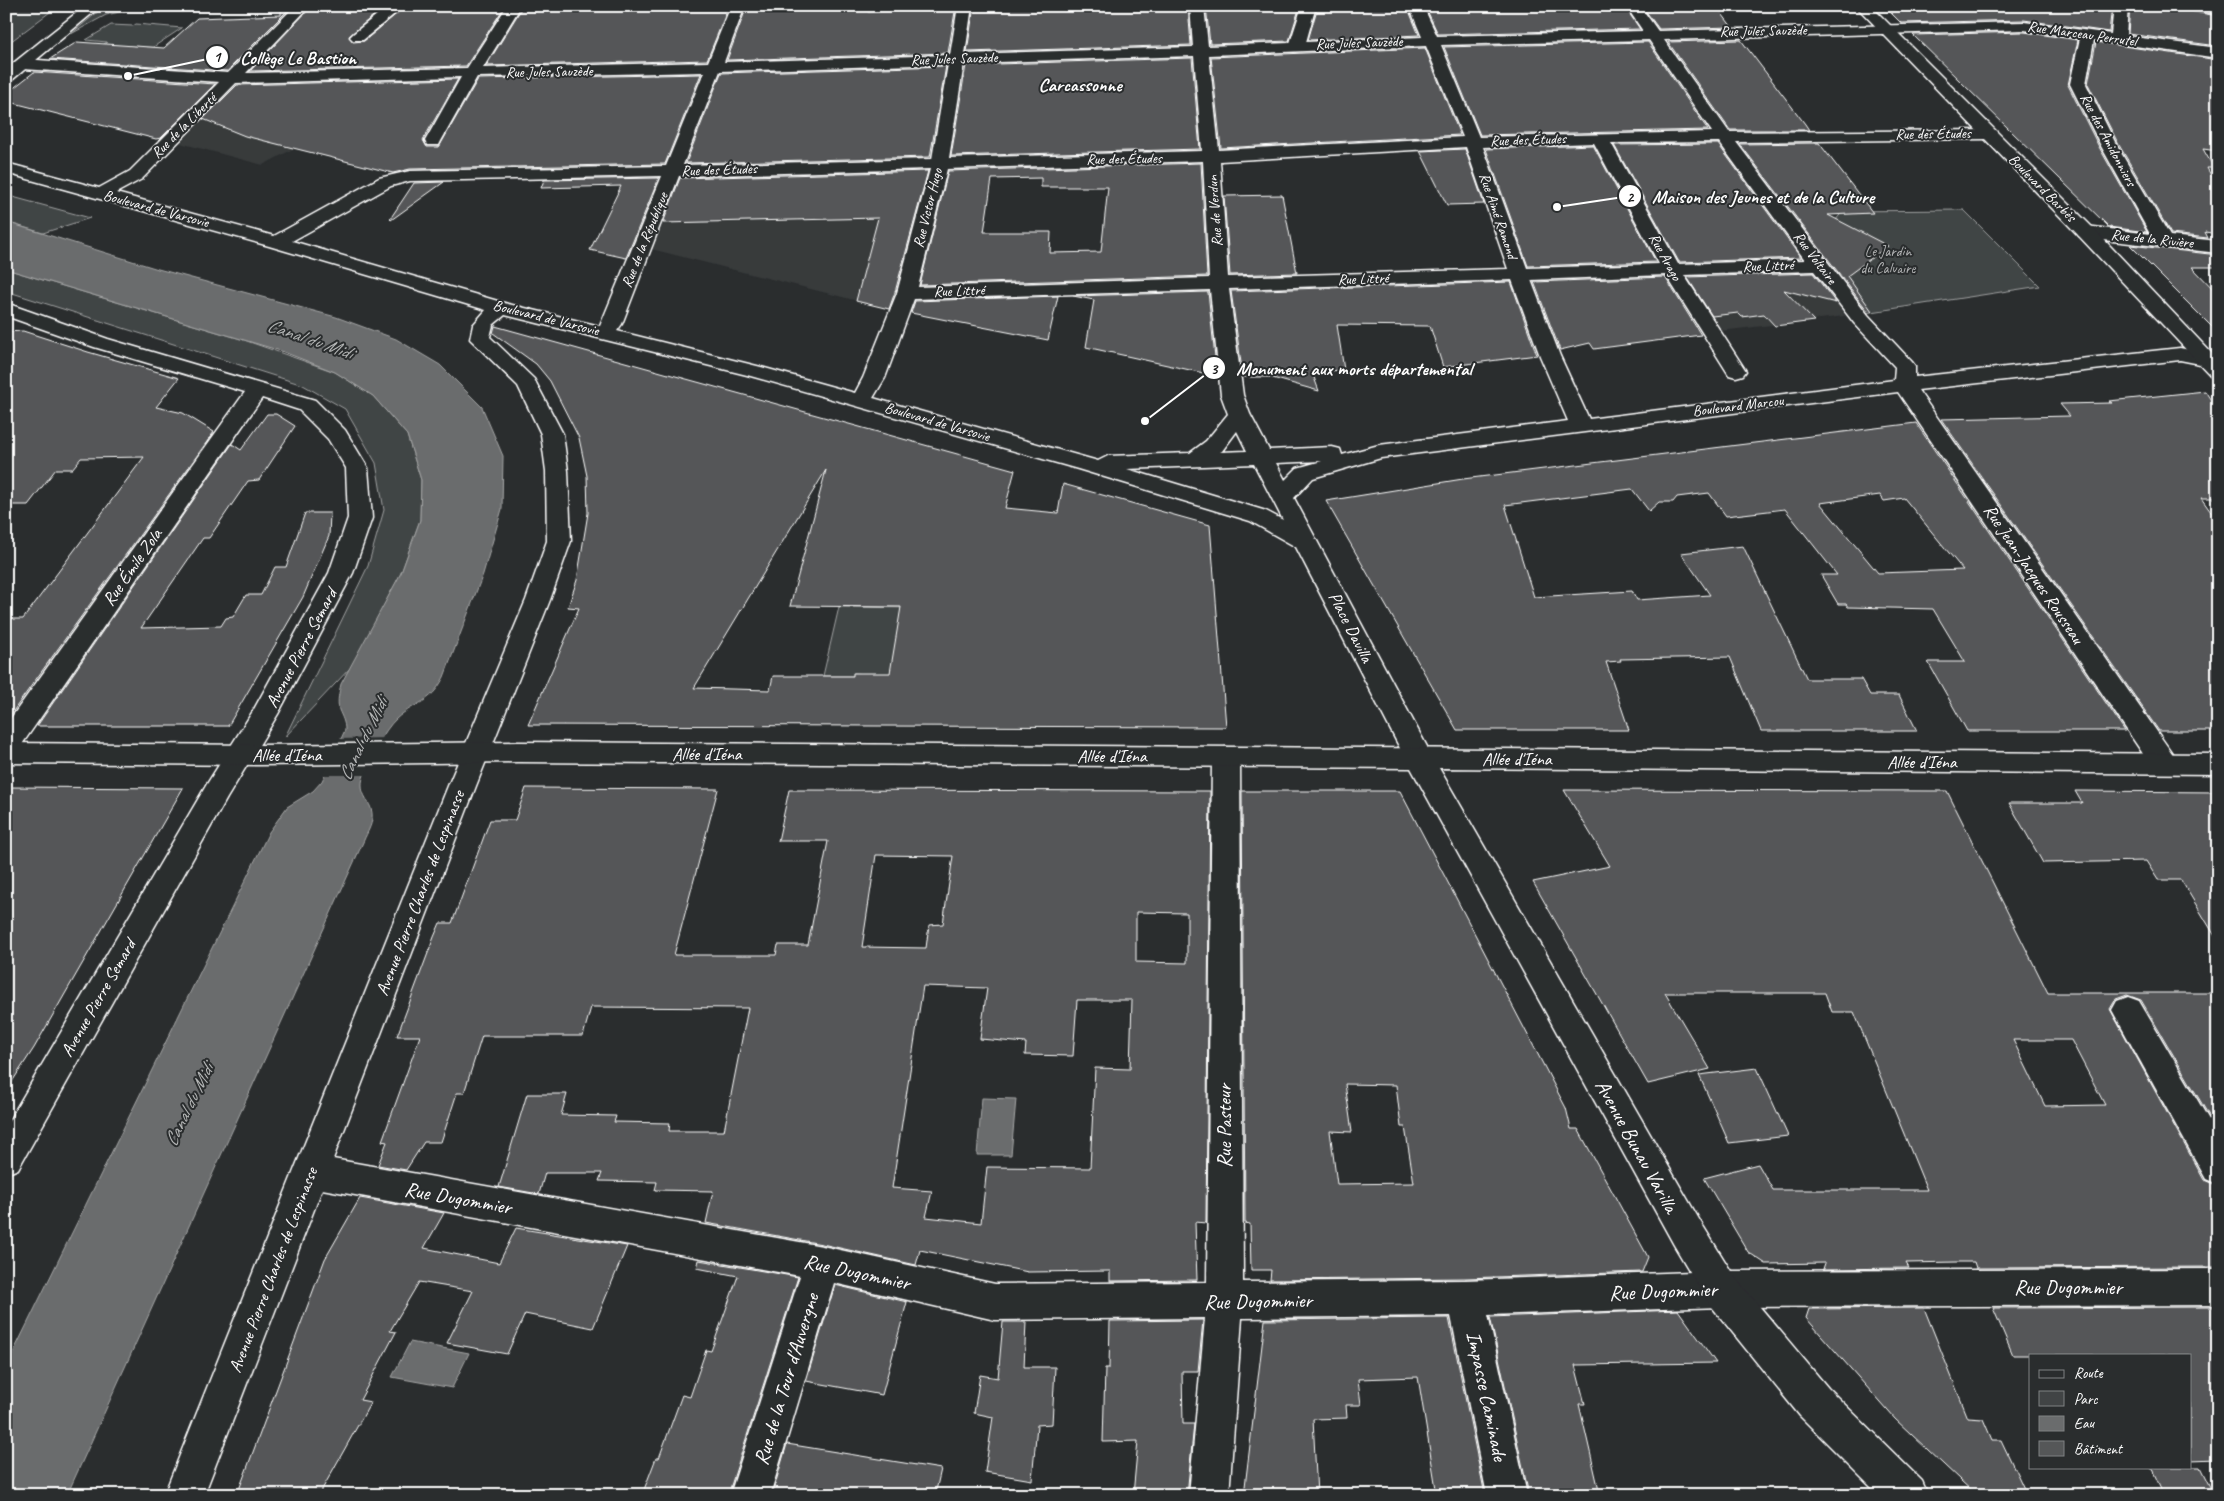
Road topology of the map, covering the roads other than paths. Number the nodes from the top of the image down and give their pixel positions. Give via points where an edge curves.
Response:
1 (94, 6) edge
2 (303, 6) edge
3 (397, 6) edge
4 (514, 6) edge
5 (738, 6) edge
6 (965, 6) edge
7 (1197, 6) edge
8 (1309, 6) edge
9 (1416, 6) edge
10 (1633, 6) edge
11 (1863, 6) edge
12 (2121, 6) edge
13 (2193, 6) edge
14 (2218, 10) edge
15 (2013, 13) dead end
16 (2024, 26) junction
17 (1885, 28) junction
18 (1652, 34) junction
19 (2088, 34) junction
20 (358, 37) dead end
21 (2118, 38) junction
22 (1430, 40) junction
23 (1297, 46) junction
24 (1202, 51) junction
25 (2218, 53) edge
26 (958, 59) junction
27 (23, 64) junction
28 (714, 67) junction
29 (471, 74) junction
30 (6, 77) edge
31 (232, 78) junction
32 (1987, 134) junction
33 (1724, 137) junction
34 (1600, 138) junction
35 (433, 141) dead end
36 (1473, 142) junction
37 (1211, 156) junction
38 (940, 164) junction
39 (6, 168) edge
40 (672, 171) junction
41 (101, 194) junction
42 (2086, 232) junction
43 (2163, 240) junction
44 (276, 242) junction
45 (2218, 247) edge
46 (1820, 265) junction
47 (1671, 269) junction
48 (1518, 274) junction
49 (1219, 283) junction
50 (907, 293) junction
51 (500, 308) junction
52 (9, 314) edge
53 (605, 333) junction
54 (2212, 366) edge
55 (1736, 371) dead end
56 (1904, 385) junction
57 (258, 389) junction
58 (861, 401) junction
59 (1239, 414) junction
60 (1581, 426) junction
61 (1379, 452) junction
62 (1261, 457) junction
63 (1196, 459) junction
64 (1086, 464) junction
65 (1283, 496) junction
66 (1308, 543) junction
67 (6, 746) edge
68 (475, 752) junction
69 (6, 753) edge
70 (250, 755) junction
71 (1226, 757) junction
72 (1418, 758) junction
73 (2164, 763) junction
74 (2218, 764) edge
75 (2128, 1010) dead end
76 (6, 1158) edge
77 (2218, 1168) edge
78 (311, 1172) junction
79 (822, 1263) junction
80 (2218, 1287) edge
81 (1721, 1289) junction
82 (1465, 1298) junction
83 (1226, 1301) junction
84 (184, 1495) edge
85 (750, 1495) edge
86 (1209, 1495) edge
87 (1507, 1495) edge
88 (1908, 1495) edge

1 - 27 street
2 - 31 street, Rue de la Liberté
3 - 20 street
4 - 29 street
5 - 28 street, Rue de la République
6 - 26 street, Rue Victor Hugo
7 - 24 street, Rue de Verdun
8 - 23 street
9 - 22 street, Rue Aimé Ramond
10 - 18 street, Rue Voltaire
11 - 17 street, Boulevard Barbès
12 - 21 street
13 - 14 street
15 - 16 street
16 - 17 street, Rue Marceau Perrutel
16 - 19 street, Rue Marceau Perrutel
17 - 18 street, Rue Jules Sauzède
17 - 32 street, Boulevard Barbès
18 - 22 street, Rue Jules Sauzède
18 - 33 street, Rue Voltaire
19 - 21 street, Rue Marceau Perrutel
19 - 43 street, Rue des Amidonniers via 2078,84
21 - 25 street, Rue Marceau Perrutel
22 - 23 street, Rue Jules Sauzède
22 - 36 street, Rue Aimé Ramond
23 - 24 street, Rue Jules Sauzède
24 - 26 street, Rue Jules Sauzède
24 - 37 street, Rue de Verdun
26 - 28 street, Rue Jules Sauzède
26 - 38 street, Rue Victor Hugo
27 - 30 street
27 - 31 street, Rue Jules Sauzède
28 - 29 street, Rue Jules Sauzède
28 - 40 street, Rue de la République
29 - 31 street, Rue Jules Sauzède
29 - 35 street
31 - 41 street, Rue de la Liberté via 136,175
32 - 33 street, Rue des Études
32 - 42 street, Boulevard Barbès
33 - 34 street, Rue des Études
33 - 46 street, Rue Voltaire
34 - 36 street, Rue des Études
34 - 47 street, Rue Arago
36 - 37 street, Rue des Études
36 - 48 street, Rue Aimé Ramond
37 - 38 street, Rue des Études
37 - 49 street, Rue de Verdun
38 - 40 street, Rue des Études
38 - 50 street, Rue Victor Hugo
39 - 41 street, Boulevard de Varsovie
40 - 44 street, Rue des Études via 410,176 385,182
40 - 53 street, Rue de la République via 612,324
41 - 44 street, Boulevard de Varsovie
42 - 43 street, Rue de la Rivière
42 - 54 street, Boulevard Barbès
43 - 45 street, Rue de la Rivière
44 - 51 street, Boulevard de Varsovie
46 - 47 street, Rue Littré
46 - 56 street, Rue Voltaire via 1861,319 1905,366
47 - 48 street, Rue Littré
47 - 55 street, Rue Arago
48 - 49 street, Rue Littré
48 - 60 street, Rue Aimé Ramond
49 - 50 street, Rue Littré
49 - 59 street, Rue de Verdun via 1232,395
50 - 58 street, Rue Victor Hugo via 874,378
51 - 53 street, Boulevard de Varsovie
51 - 68 street, Avenue Pierre Charles de Lespinasse via 484,323 480,338 527,384 552,434 557,471 559,541
52 - 57 street, Avenue Pierre Semard
53 - 58 street, Boulevard de Varsovie
54 - 56 street, Boulevard Marcou via 2180,354
56 - 60 street, Boulevard Marcou
56 - 73 street, Rue Jean-Jacques Rousseau
57 - 67 street, Rue Émile Zola
57 - 70 street, Avenue Pierre Semard via 306,406 337,435 357,468 360,518 341,573 265,714
58 - 64 street, Boulevard de Varsovie
59 - 62 street, Rue de Verdun
59 - 63 street via 1214,446
60 - 61 street, Boulevard Marcou
61 - 62 street, Boulevard de Varsovie
61 - 65 street, Boulevard Marcou via 1305,473
62 - 63 street, Boulevard de Varsovie
62 - 65 street, Rue de Verdun
63 - 64 street, Boulevard de Varsovie
64 - 66 street, Boulevard de Varsovie via 1258,516
65 - 66 street, Place Davilla
66 - 72 street, Place Davilla
68 - 70 street, Allée d'Iéna
68 - 71 street, Allée d'Iéna
68 - 78 street, Avenue Pierre Charles de Lespinasse
69 - 70 street, Allée d'Iéna
70 - 76 street, Avenue Pierre Semard via 217,791
71 - 72 street, Allée d'Iéna
71 - 83 street, Rue Pasteur
72 - 73 street, Allée d'Iéna
72 - 81 street, Avenue Bunau Varilla
73 - 74 street, Allée d'Iéna
75 - 77 street
78 - 79 street, Rue Dugommier
78 - 84 street, Avenue Pierre Charles de Lespinasse
79 - 83 street, Rue Dugommier via 995,1302
79 - 85 street, Rue de la Tour d'Auvergne
80 - 81 street, Rue Dugommier
81 - 82 street, Rue Dugommier
81 - 88 street, Avenue Bunau Varilla via 1814,1402
82 - 83 street, Rue Dugommier
82 - 87 street, Impasse Caminade
83 - 86 street, Rue Pasteur

